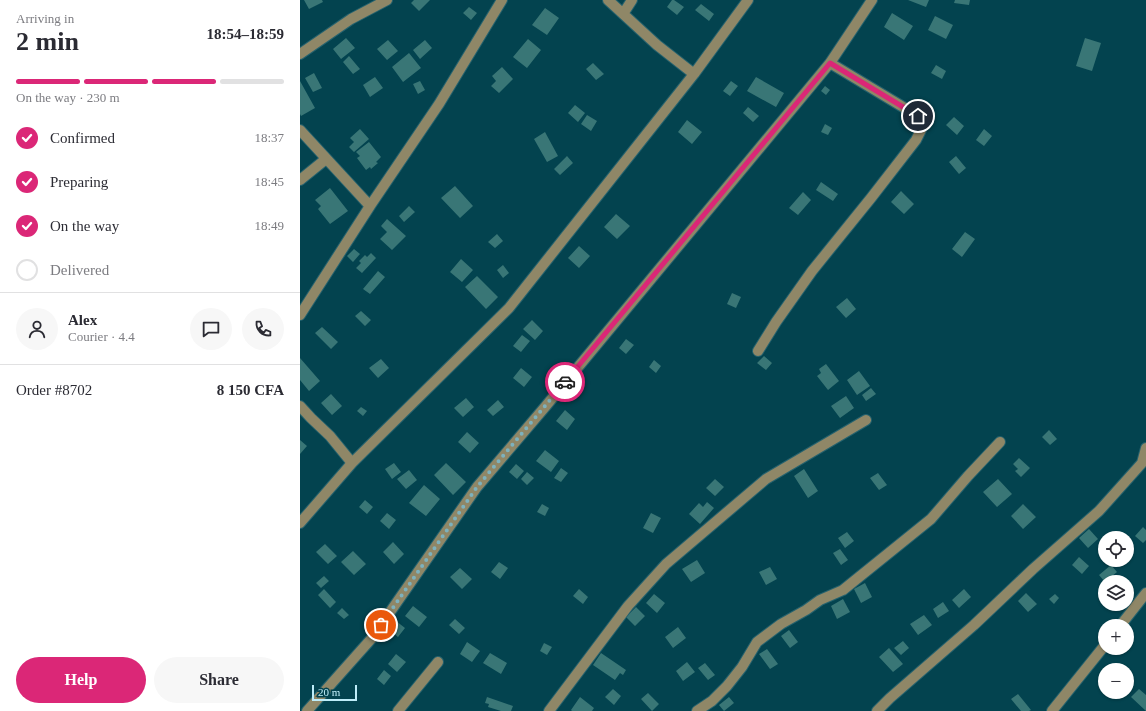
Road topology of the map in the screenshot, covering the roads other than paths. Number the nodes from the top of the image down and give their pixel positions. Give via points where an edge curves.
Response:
1 (387, 0) edge
2 (502, 0) edge
3 (608, 0) edge
4 (632, 0) edge
5 (748, 0) edge
6 (872, 0) edge
7 (623, 14) junction
8 (300, 54) edge
9 (830, 63) junction
10 (694, 74) junction
11 (300, 130) edge
12 (326, 159) junction
13 (300, 180) edge
14 (370, 206) junction
15 (300, 315) edge
16 (758, 351) dead end
17 (300, 406) edge
18 (866, 420) dead end
19 (1000, 442) dead end
20 (1146, 448) edge
21 (352, 463) junction
22 (300, 523) edge
23 (1146, 593) edge
24 (1126, 619) edge
25 (1098, 654) edge
26 (438, 662) dead end
27 (306, 711) edge
28 (398, 711) edge
29 (549, 711) edge
30 (697, 711) edge
31 (877, 711) edge
32 (1052, 711) edge

1 - 8 street
2 - 14 street via 439,104
3 - 7 street
4 - 7 street
5 - 10 street
6 - 9 street
7 - 10 street
9 - 16 street via 918,116 923,124 916,140 812,271
9 - 27 street via 477,487 372,638
10 - 21 street via 509,308
11 - 12 street
12 - 13 street
12 - 14 street
14 - 15 street
17 - 21 street
18 - 29 street via 766,479 666,564 628,606
19 - 30 street via 931,519 842,590 820,600 757,642 727,686
20 - 31 street via 1142,463 1099,511
21 - 22 street
23 - 24 street
25 - 32 street
26 - 28 street

